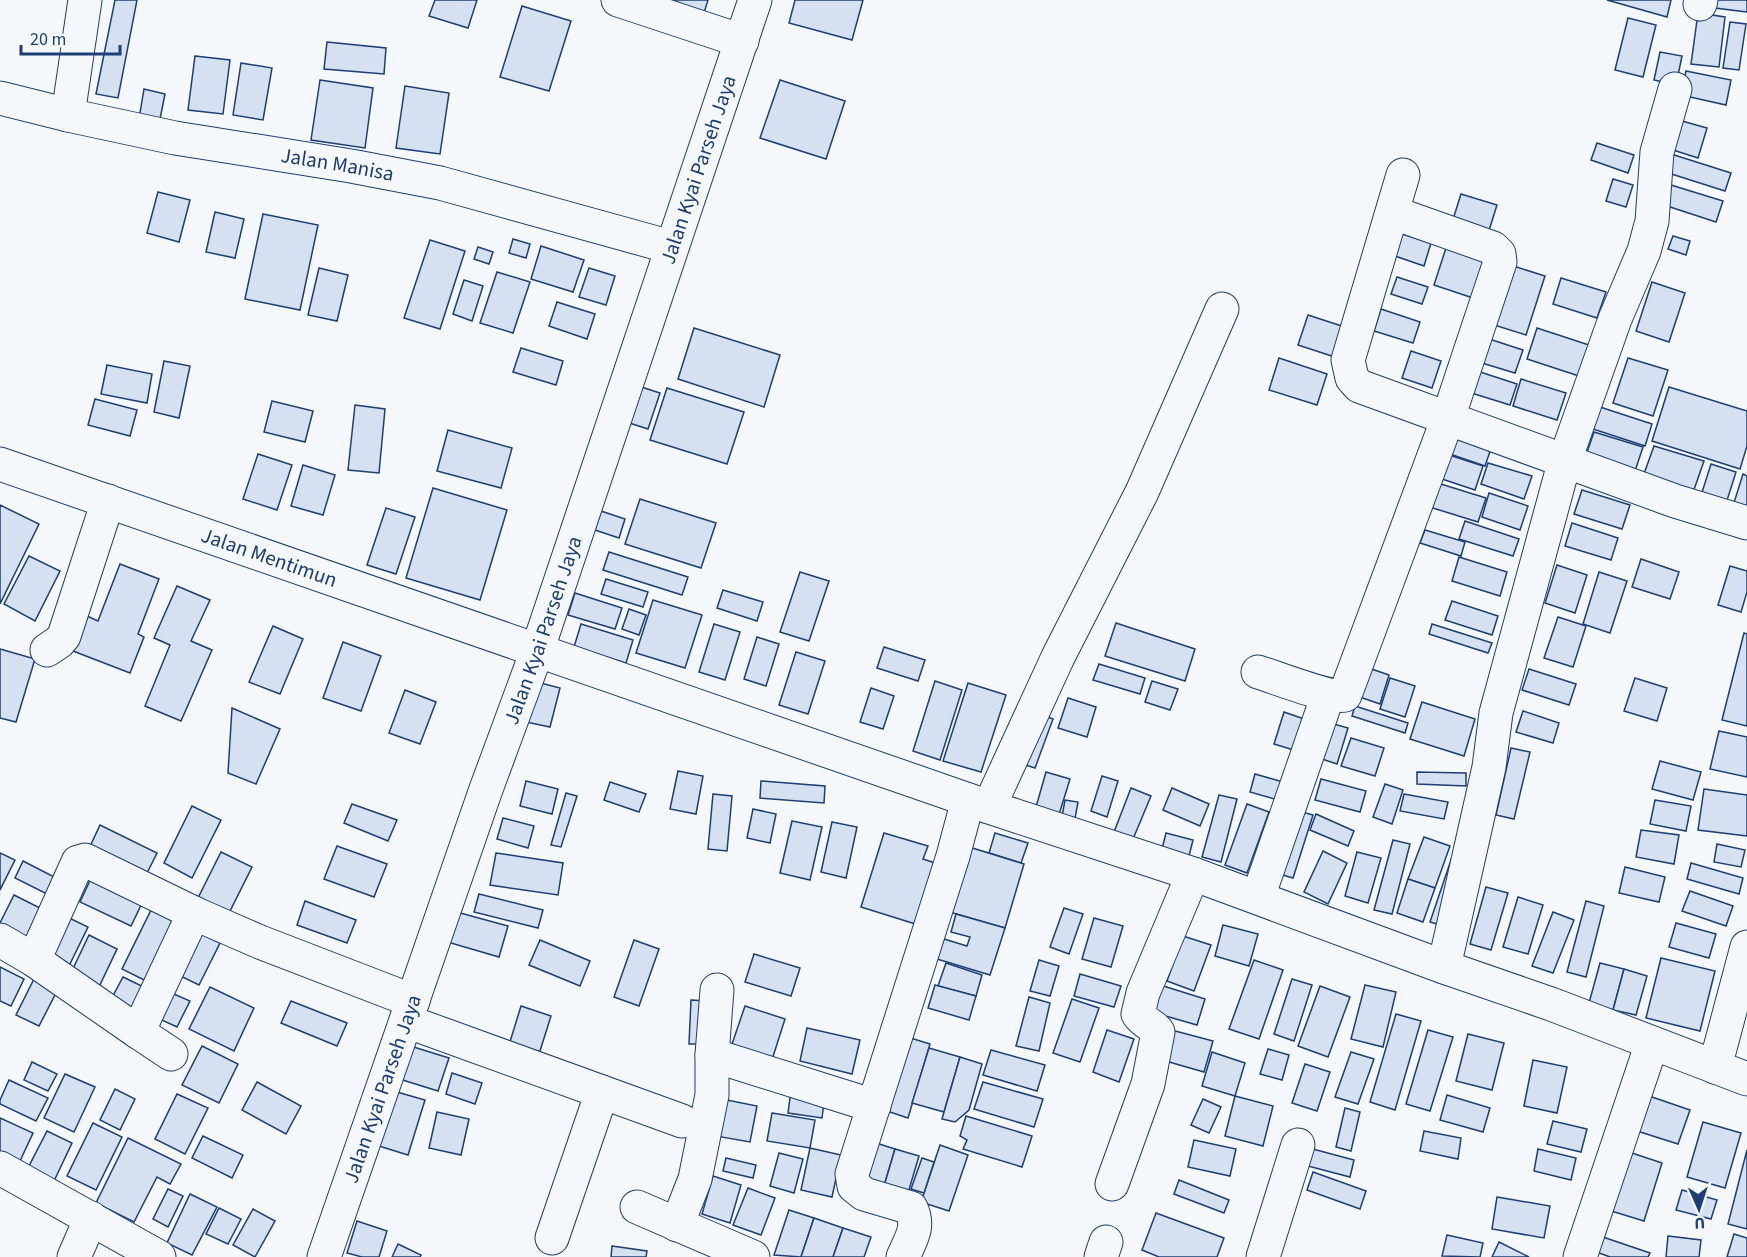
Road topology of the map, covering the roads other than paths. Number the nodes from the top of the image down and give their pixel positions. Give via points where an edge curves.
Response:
1 (85, 0) edge
2 (618, 0) edge
3 (755, 0) edge
4 (742, 41) junction
5 (1675, 89) dead end
6 (0, 98) edge
7 (68, 115) junction
8 (1403, 175) dead end
9 (1394, 213) dead end
10 (671, 247) junction
11 (1222, 309) dead end
12 (1448, 418) junction
13 (1565, 460) junction
14 (0, 464) edge
15 (108, 501) junction
16 (1747, 523) edge
17 (47, 650) dead end
18 (537, 651) junction
19 (1258, 672) dead end
20 (1328, 695) junction
21 (978, 803) junction
22 (1193, 874) junction
23 (1258, 897) junction
24 (194, 913) junction
25 (0, 940) edge
26 (1747, 947) edge
27 (34, 960) junction
28 (1444, 967) junction
29 (717, 990) dead end
30 (409, 1011) junction
31 (138, 1032) junction
32 (1652, 1043) junction
33 (171, 1054) dead end
34 (712, 1055) junction
35 (1715, 1067) junction
36 (1747, 1079) edge
37 (602, 1092) junction
38 (874, 1106) junction
39 (682, 1121) dead end
40 (1298, 1145) dead end
41 (0, 1168) edge
42 (1112, 1184) dead end
43 (637, 1207) dead end
44 (91, 1218) junction
45 (677, 1225) junction
46 (552, 1238) dead end
47 (74, 1257) edge
48 (159, 1257) edge
49 (324, 1257) edge
50 (753, 1257) edge
51 (903, 1257) edge
52 (1263, 1257) edge
53 (1580, 1257) edge

1 - 7 street
2 - 4 street
3 - 4 street, Jalan Kyai Parseh Jaya
4 - 10 street, Jalan Kyai Parseh Jaya
5 - 13 street via 1657,152 1652,221 1644,251 1615,319
6 - 7 street, Jalan Manisa
7 - 10 street, Jalan Manisa via 176,138 440,183
8 - 12 street via 1348,360 1352,378 1359,386
9 - 12 street via 1493,248 1499,254 1500,262
10 - 18 street, Jalan Kyai Parseh Jaya
11 - 21 street via 1142,492
12 - 13 street
12 - 20 street via 1349,689 1340,697
13 - 16 street via 1674,501
13 - 28 street via 1496,713 1489,767
14 - 15 street, Jalan Mentimun
15 - 17 street via 64,636
15 - 18 street, Jalan Mentimun
18 - 21 street, Jalan Mentimun
18 - 30 street, Jalan Kyai Parseh Jaya
19 - 20 street
20 - 23 street
21 - 22 street, Jalan Mentimun
21 - 38 street via 953,856
22 - 23 street, Jalan Mentimun
22 - 42 street via 1143,993 1138,1014 1158,1032 1148,1084
23 - 28 street, Jalan Mentimun
24 - 27 street via 81,860
24 - 30 street
24 - 31 street
25 - 27 street
26 - 35 street
27 - 31 street
28 - 32 street, Jalan Mentimun
29 - 34 street
30 - 37 street
30 - 49 street, Jalan Kyai Parseh Jaya
31 - 33 street
32 - 35 street, Jalan Mentimun
32 - 53 street
34 - 38 street
34 - 45 street via 712,1095 703,1143 695,1179
35 - 36 street, Jalan Mentimun
37 - 39 street
37 - 46 street
38 - 51 street via 852,1174 854,1186 864,1194 911,1208 915,1229
40 - 52 street
41 - 44 street
43 - 45 street
44 - 47 street
44 - 48 street
45 - 50 street

